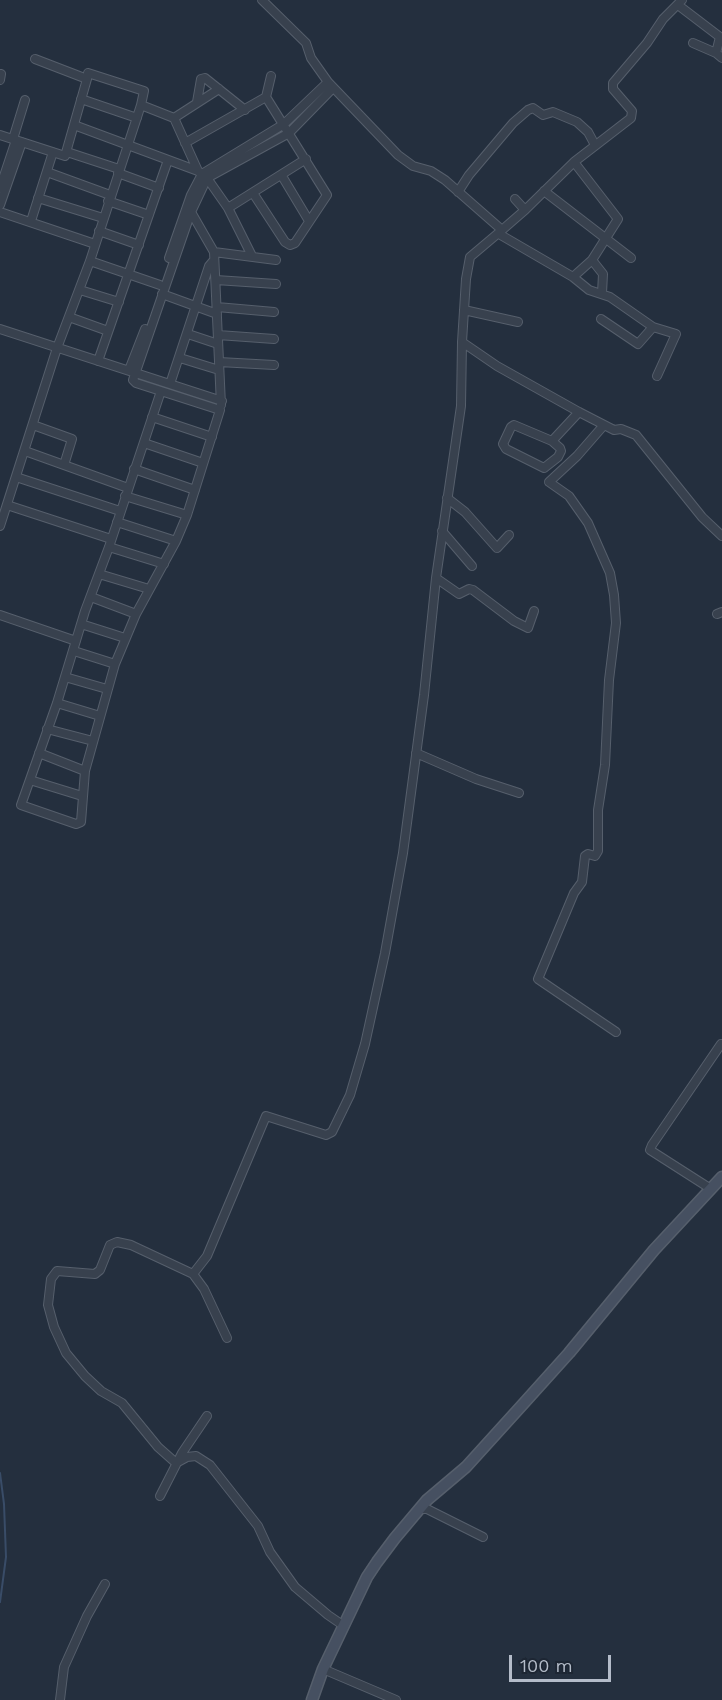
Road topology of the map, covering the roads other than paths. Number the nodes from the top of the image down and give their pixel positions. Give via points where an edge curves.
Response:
1 (262, 0) edge
2 (680, 3) edge
3 (693, 43) dead end
4 (719, 56) edge
5 (35, 59) dead end
6 (271, 76) dead end
7 (87, 79) junction
8 (331, 85) junction
9 (219, 88) junction
10 (266, 97) junction
11 (81, 99) junction
12 (25, 100) dead end
13 (197, 102) junction
14 (141, 105) junction
15 (245, 110) junction
16 (137, 118) junction
17 (174, 118) junction
18 (284, 124) junction
19 (74, 125) junction
20 (289, 133) junction
21 (0, 135) edge
22 (17, 140) junction
23 (185, 143) junction
24 (127, 144) junction
25 (595, 145) junction
26 (53, 152) junction
27 (67, 152) junction
28 (306, 159) junction
29 (168, 160) junction
30 (574, 162) junction
31 (118, 171) junction
32 (47, 172) junction
33 (202, 175) junction
34 (282, 176) junction
35 (0, 188) edge
36 (159, 188) junction
37 (544, 191) junction
38 (458, 192) junction
39 (253, 193) junction
40 (38, 198) junction
41 (109, 198) junction
42 (514, 199) dead end
43 (0, 205) edge
44 (228, 207) junction
45 (525, 210) junction
46 (0, 212) edge
47 (191, 212) junction
48 (149, 215) junction
49 (103, 218) junction
50 (31, 221) junction
51 (309, 221) junction
52 (99, 231) junction
53 (501, 232) junction
54 (605, 239) junction
55 (95, 244) junction
56 (139, 245) junction
57 (252, 255) junction
58 (214, 256) junction
59 (631, 258) dead end
60 (276, 260) dead end
61 (592, 260) junction
62 (90, 261) junction
63 (129, 275) junction
64 (573, 277) junction
65 (216, 280) junction
66 (276, 284) dead end
67 (160, 285) junction
68 (80, 290) junction
69 (602, 293) junction
70 (162, 294) junction
71 (119, 302) junction
72 (195, 308) junction
73 (464, 310) junction
74 (217, 311) junction
75 (274, 312) dead end
76 (69, 316) junction
77 (601, 319) dead end
78 (518, 322) dead end
79 (653, 327) junction
80 (0, 329) edge
81 (108, 331) junction
82 (188, 334) junction
83 (218, 339) junction
84 (274, 339) dead end
85 (462, 342) junction
86 (57, 348) junction
87 (180, 358) junction
88 (98, 361) junction
89 (274, 365) dead end
90 (219, 366) junction
91 (133, 371) junction
92 (657, 376) dead end
93 (170, 384) junction
94 (161, 391) junction
95 (222, 400) junction
96 (220, 410) junction
97 (579, 412) junction
98 (152, 417) junction
99 (33, 425) junction
100 (604, 425) junction
101 (212, 437) junction
102 (552, 441) junction
103 (144, 442) junction
104 (25, 451) junction
105 (203, 464) junction
106 (64, 465) junction
107 (134, 469) junction
108 (16, 477) junction
109 (128, 488) junction
110 (195, 490) junction
111 (125, 496) junction
112 (447, 498) junction
113 (7, 505) junction
114 (120, 511) junction
115 (187, 515) junction
116 (117, 522) junction
117 (0, 526) edge
118 (442, 531) junction
119 (509, 535) dead end
120 (722, 536) edge
121 (176, 541) junction
122 (110, 543) junction
123 (164, 564) junction
124 (472, 566) dead end
125 (99, 574) junction
126 (436, 578) junction
127 (149, 589) junction
128 (90, 597) junction
129 (534, 611) dead end
130 (136, 614) junction
131 (0, 615) edge
132 (81, 624) junction
133 (125, 638) junction
134 (76, 641) junction
135 (74, 651) junction
136 (115, 664) junction
137 (65, 677) junction
138 (107, 689) junction
139 (57, 703) junction
140 (100, 716) junction
141 (47, 729) junction
142 (93, 741) junction
143 (39, 753) junction
144 (416, 753) junction
145 (85, 771) junction
146 (30, 780) junction
147 (519, 793) dead end
148 (82, 796) junction
149 (616, 1032) dead end
150 (721, 1044) edge
151 (722, 1177) edge
152 (711, 1189) junction
153 (193, 1274) junction
154 (227, 1338) dead end
155 (207, 1416) dead end
156 (176, 1463) junction
157 (160, 1496) dead end
158 (419, 1509) junction
159 (483, 1537) dead end
160 (105, 1584) dead end
161 (344, 1626) junction
162 (323, 1669) junction
163 (60, 1700) edge
164 (312, 1700) edge
165 (396, 1700) edge

1 - 8 street via 306,43 311,58
2 - 4 street via 720,37
2 - 25 street via 613,83 613,89 633,116
3 - 4 street
5 - 7 street
6 - 10 street
7 - 11 street
7 - 14 street via 88,73 144,91
8 - 18 street
8 - 20 street
8 - 38 street via 398,155 413,166 431,171
9 - 13 street
9 - 13 street via 202,77
9 - 15 street
10 - 15 street
10 - 18 street
11 - 16 street
11 - 19 street
12 - 22 street
13 - 17 street
14 - 16 street
14 - 17 street
15 - 23 street
16 - 24 street
17 - 23 street
18 - 20 street
18 - 33 street
19 - 24 street
19 - 27 street
20 - 28 street
20 - 33 street
21 - 22 street
22 - 26 street
22 - 35 street
22 - 43 street
23 - 33 street
24 - 29 street
24 - 31 street
25 - 30 street
25 - 38 street via 578,122 553,112 543,115 533,108 513,123
26 - 27 street via 65,156
26 - 32 street
27 - 31 street
28 - 34 street
28 - 51 street via 327,195
29 - 33 street
29 - 36 street
30 - 37 street
30 - 54 street via 618,219
31 - 36 street
31 - 41 street
32 - 40 street
32 - 41 street
33 - 44 street
33 - 47 street
33 - 67 street via 191,195
34 - 39 street
34 - 51 street
36 - 48 street
37 - 45 street
37 - 54 street
38 - 53 street
39 - 44 street
39 - 51 street via 290,245
40 - 49 street
40 - 50 street
41 - 48 street
41 - 49 street
42 - 45 street
44 - 57 street
45 - 53 street
46 - 50 street
47 - 58 street
47 - 70 street
48 - 56 street
49 - 52 street
50 - 55 street
52 - 55 street
52 - 56 street
53 - 64 street
53 - 73 street via 470,257
54 - 59 street
54 - 61 street
55 - 62 street
56 - 63 street
57 - 58 street
57 - 60 street
58 - 65 street
58 - 72 street
61 - 64 street
61 - 69 street via 603,274
62 - 63 street
62 - 68 street
63 - 67 street
63 - 71 street
64 - 69 street via 589,290
65 - 66 street
65 - 74 street
67 - 91 street
68 - 71 street
68 - 76 street
69 - 79 street
70 - 72 street
70 - 91 street
71 - 81 street
72 - 74 street
72 - 82 street
73 - 78 street
73 - 85 street
74 - 75 street
74 - 83 street
76 - 81 street
76 - 86 street
77 - 79 street via 638,344
79 - 92 street via 676,334
80 - 86 street
81 - 88 street
82 - 83 street
82 - 87 street
83 - 84 street
83 - 90 street
85 - 97 street
85 - 112 street via 461,406
86 - 88 street
86 - 99 street
87 - 90 street
87 - 93 street
88 - 91 street
89 - 90 street
90 - 95 street
91 - 93 street
91 - 94 street via 134,382
93 - 95 street
94 - 96 street
94 - 98 street
95 - 96 street
96 - 101 street
97 - 100 street
97 - 102 street
98 - 101 street
98 - 103 street
99 - 104 street
99 - 106 street via 72,439
100 - 120 street via 636,435
100 - 149 street via 549,482 568,496 591,528 610,573 616,623 598,810 598,851 596,856 585,856 582,882 570,901 538,979
101 - 105 street
102 - 102 street via 514,425 502,444 544,468 561,451
103 - 105 street
103 - 107 street
104 - 106 street
104 - 108 street
105 - 110 street
106 - 109 street
107 - 109 street
107 - 110 street
108 - 113 street
108 - 114 street
109 - 111 street
110 - 115 street
111 - 114 street
111 - 115 street
112 - 118 street
112 - 119 street via 497,548
113 - 117 street
113 - 122 street
114 - 116 street
115 - 121 street
116 - 121 street
116 - 122 street
118 - 124 street
118 - 126 street
121 - 123 street
122 - 123 street
122 - 125 street
123 - 127 street
125 - 127 street
125 - 128 street
126 - 129 street via 459,594 473,590 528,628
126 - 144 street
127 - 130 street
128 - 130 street
128 - 132 street
130 - 133 street
131 - 134 street
132 - 133 street
132 - 134 street
133 - 136 street
134 - 135 street
135 - 136 street
135 - 137 street
136 - 138 street
137 - 138 street
137 - 139 street
138 - 140 street
139 - 140 street
139 - 141 street
140 - 142 street
141 - 142 street
141 - 143 street
142 - 145 street
143 - 145 street
143 - 146 street
144 - 147 street
144 - 153 street via 385,953 365,1044 342,1114 327,1135 267,1116 207,1256
145 - 148 street
146 - 148 street
146 - 148 street via 21,805 76,824 81,822
150 - 152 street via 650,1150
151 - 152 main road
152 - 158 main road via 466,1467
153 - 154 street
153 - 156 street via 117,1242 110,1245 94,1274 57,1271 49,1283 48,1305 66,1353 101,1391 122,1403
155 - 156 street
156 - 157 street
156 - 161 street via 196,1456 210,1465 258,1526 289,1580
158 - 159 street via 427,1509
158 - 161 main road via 376,1562
160 - 163 street via 64,1667
161 - 162 main road
162 - 164 main road
162 - 165 street

